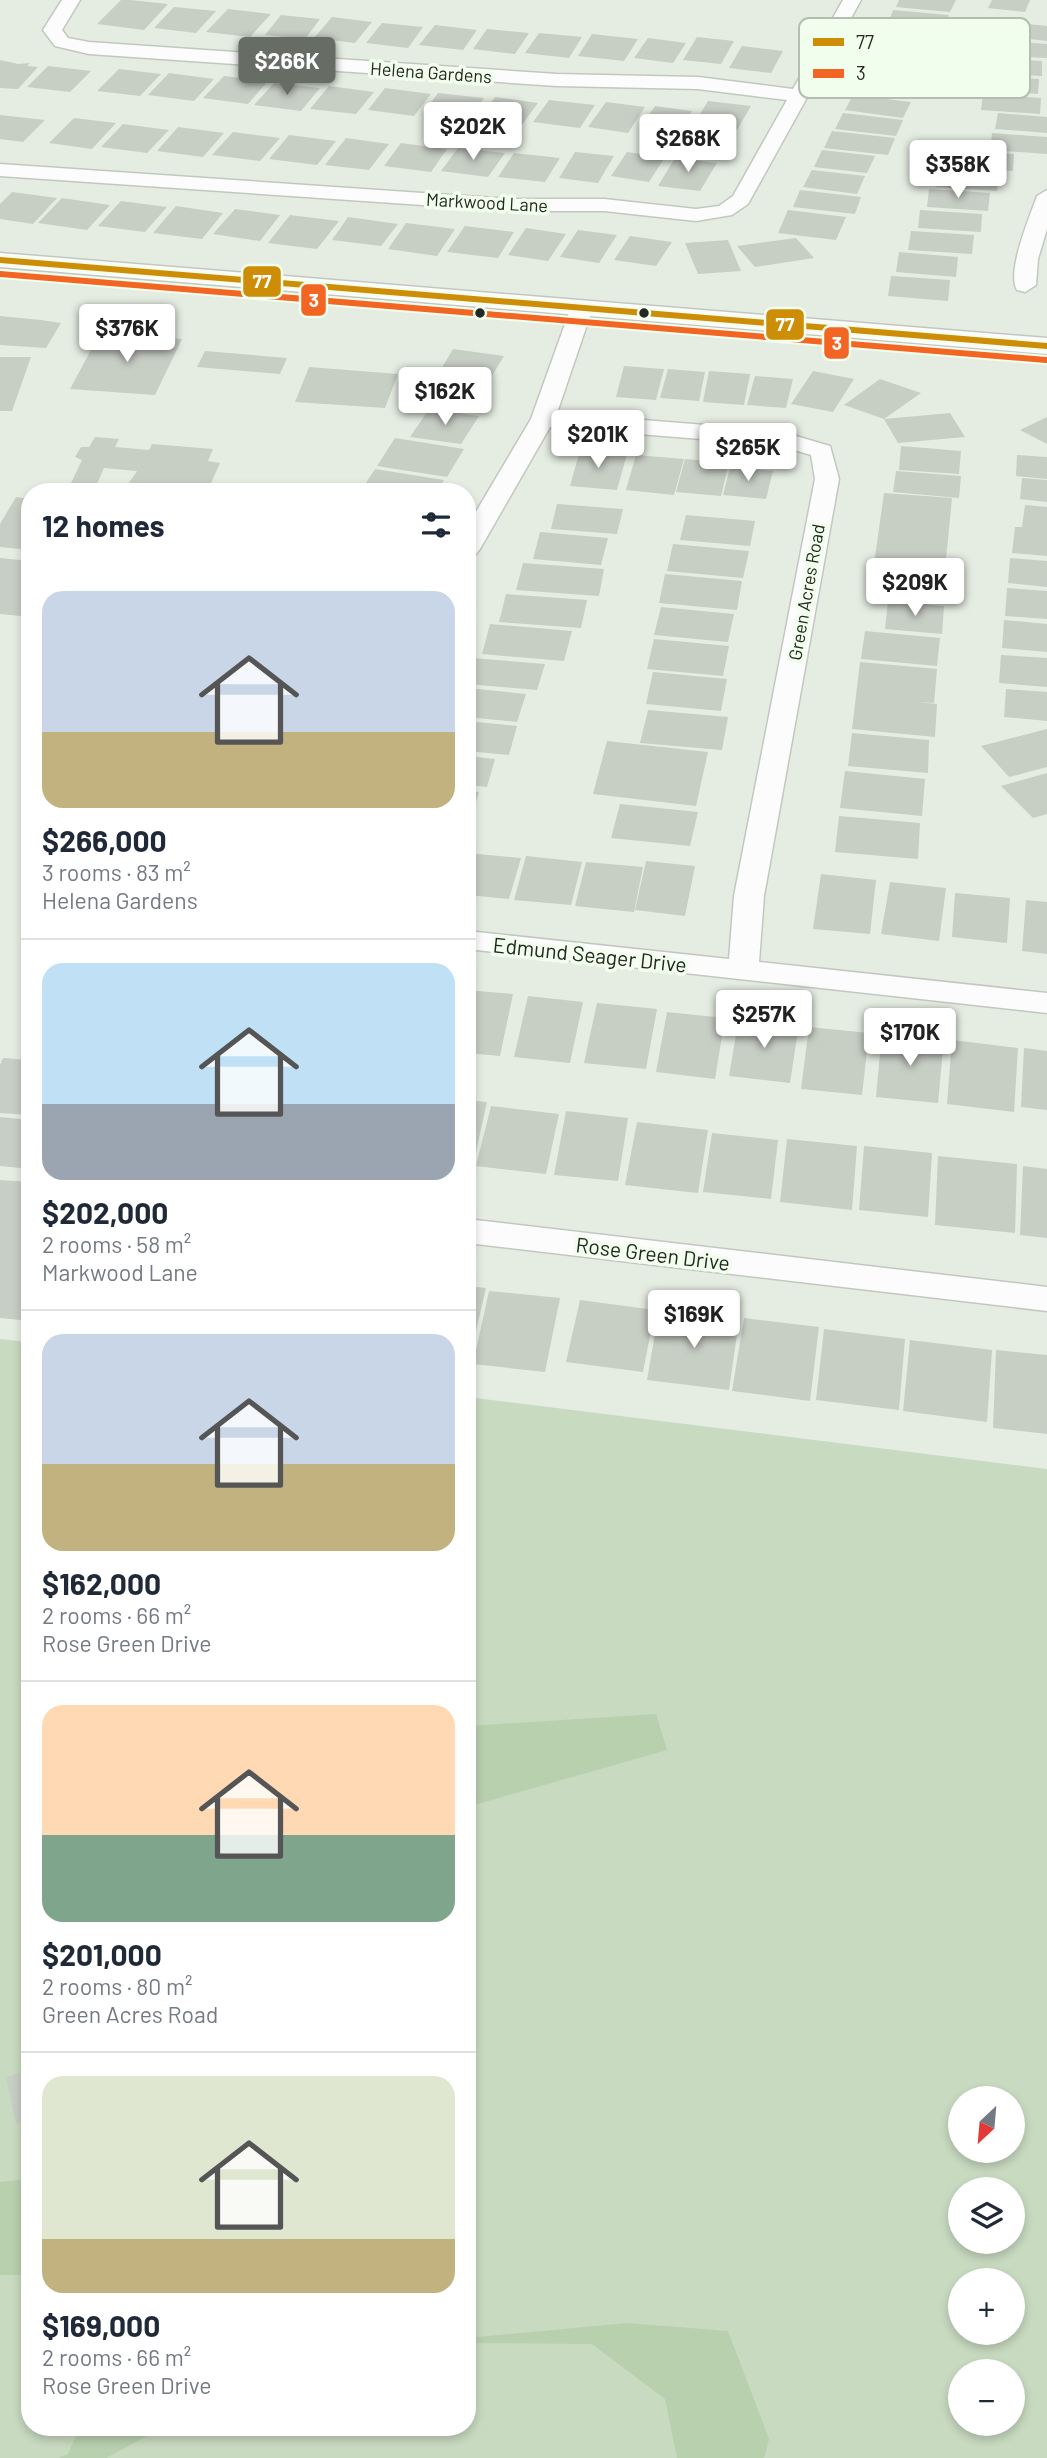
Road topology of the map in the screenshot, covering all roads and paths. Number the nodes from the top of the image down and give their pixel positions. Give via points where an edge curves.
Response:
1 (71, 0) edge
2 (852, 0) edge
3 (842, 18) edge
4 (799, 96) edge
5 (799, 98) edge
6 (0, 170) edge
7 (1047, 196) edge
8 (0, 260) edge
9 (1025, 285) dead end
10 (580, 310) junction
11 (1047, 346) edge
12 (542, 419) junction
13 (476, 533) edge
14 (476, 941) edge
15 (743, 970) junction
16 (1047, 1003) edge
17 (476, 1232) edge
18 (1047, 1299) edge

1 - 4 street, Helena Gardens via 51,30 62,42 89,48 481,75 709,84
2 - 3 street, Markwood Lane
5 - 6 street, Markwood Lane via 741,200 708,214
7 - 9 street via 1027,259
8 - 10 main road
10 - 11 main road
10 - 12 street
12 - 13 street
12 - 15 street, Green Acres Road via 779,438 822,451 827,464 750,896
14 - 15 street, Edmund Seager Drive
15 - 16 street, Edmund Seager Drive
17 - 18 street, Rose Green Drive

